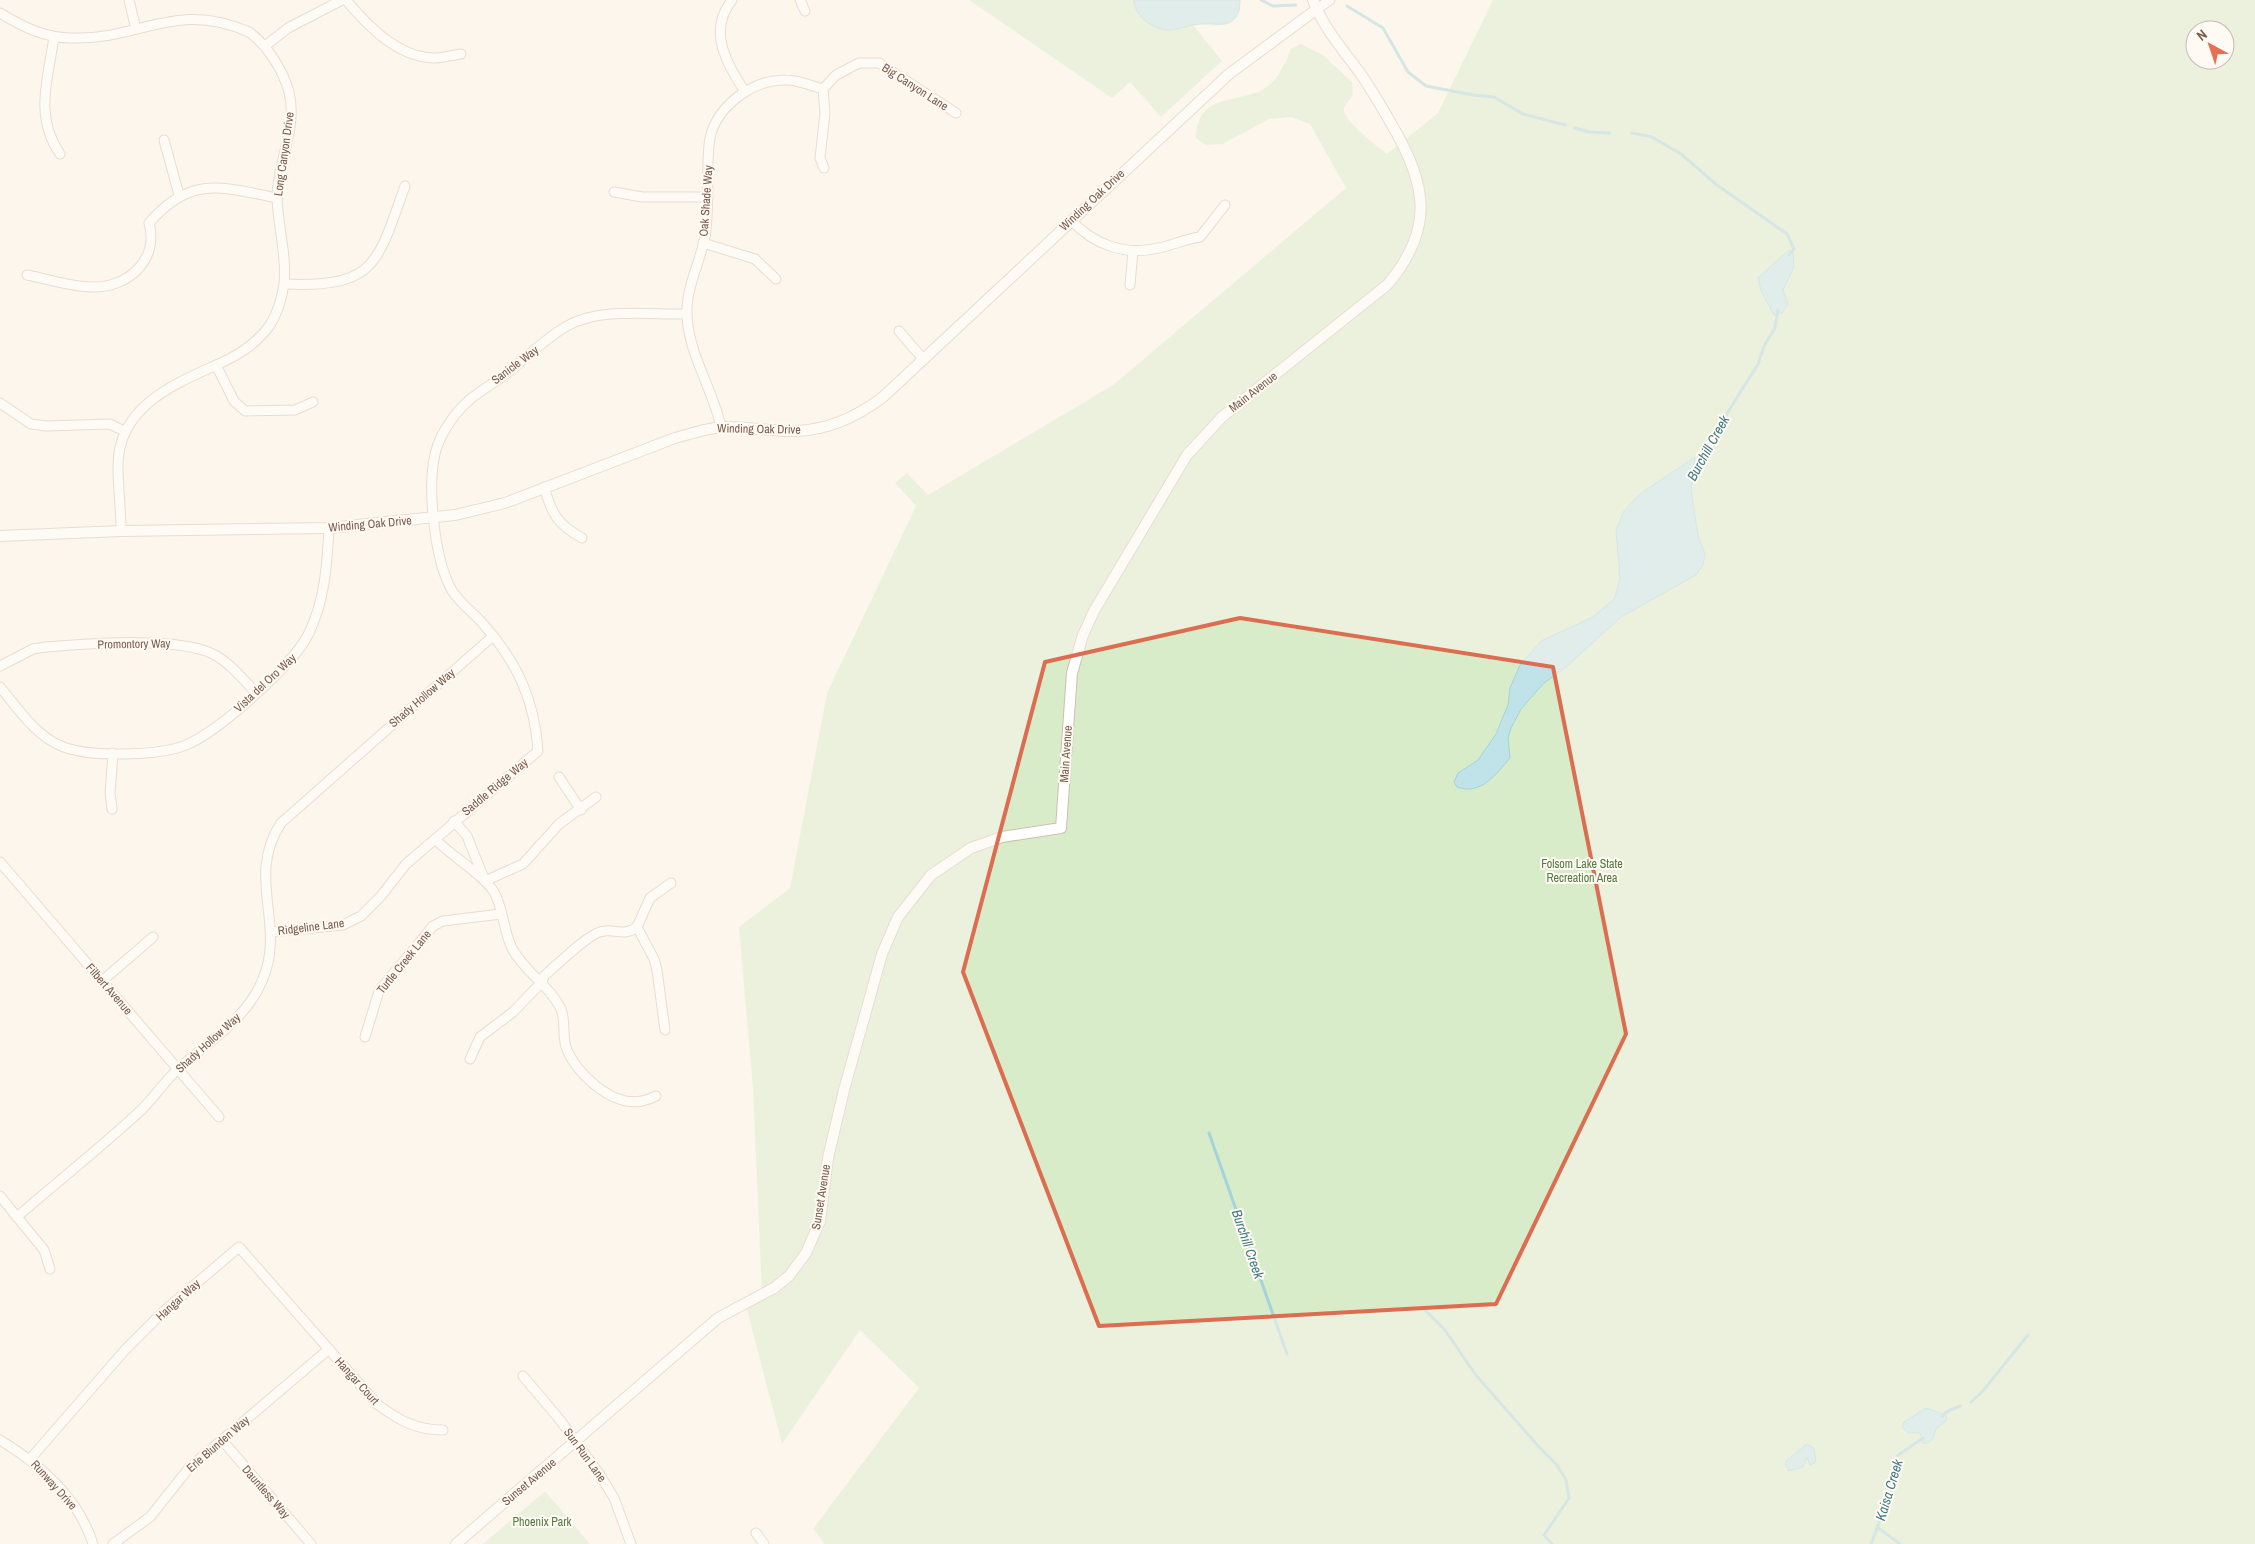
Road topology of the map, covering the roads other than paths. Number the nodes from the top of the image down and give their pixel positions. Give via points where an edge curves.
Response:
1 (129, 0) edge
2 (342, 0) edge
3 (346, 0) edge
4 (732, 0) edge
5 (800, 0) edge
6 (1330, 0) edge
7 (1315, 5) edge
8 (804, 11) dead end
9 (0, 13) edge
10 (135, 25) junction
11 (54, 37) junction
12 (265, 46) junction
13 (461, 54) dead end
14 (823, 89) junction
15 (745, 92) junction
16 (956, 114) dead end
17 (164, 140) dead end
18 (60, 154) dead end
19 (824, 168) dead end
20 (406, 186) dead end
21 (614, 192) dead end
22 (179, 195) junction
23 (708, 197) junction
24 (277, 198) junction
25 (1225, 205) dead end
26 (1071, 220) junction
27 (703, 243) junction
28 (1133, 250) junction
29 (27, 275) dead end
30 (776, 279) dead end
31 (284, 284) junction
32 (1130, 285) dead end
33 (687, 314) junction
34 (899, 331) dead end
35 (923, 359) junction
36 (216, 365) junction
37 (313, 402) dead end
38 (0, 403) edge
39 (721, 427) junction
40 (124, 431) junction
41 (544, 487) junction
42 (434, 518) junction
43 (329, 528) junction
44 (122, 531) junction
45 (0, 536) edge
46 (582, 538) dead end
47 (493, 636) junction
48 (0, 666) edge
49 (0, 687) edge
50 (256, 693) junction
51 (113, 753) junction
52 (559, 777) dead end
53 (596, 798) dead end
54 (112, 809) dead end
55 (581, 810) junction
56 (454, 821) junction
57 (1061, 828) joint
58 (434, 839) junction
59 (0, 862) edge
60 (485, 881) junction
61 (671, 883) dead end
62 (374, 904) joint
63 (501, 914) junction
64 (637, 927) junction
65 (271, 932) junction
66 (153, 937) dead end
67 (102, 981) junction
68 (542, 982) junction
69 (665, 1030) dead end
70 (364, 1037) dead end
71 (470, 1058) dead end
72 (178, 1069) junction
73 (656, 1096) dead end
74 (219, 1117) dead end
75 (0, 1196) edge
76 (17, 1217) junction
77 (50, 1269) dead end
78 (328, 1349) junction
79 (523, 1376) dead end
80 (443, 1430) dead end
81 (0, 1440) edge
82 (222, 1440) junction
83 (575, 1442) junction
84 (31, 1458) junction
85 (756, 1533) dead end
86 (93, 1544) edge
87 (114, 1544) edge
88 (311, 1544) edge
89 (456, 1544) edge
90 (631, 1544) edge
91 (764, 1544) edge

1 - 10 street
2 - 12 street via 288,28
3 - 13 street via 366,24 397,46 434,58
4 - 15 street via 719,27 721,48
5 - 8 street
6 - 7 street
7 - 26 street, Winding Oak Drive via 1229,74
7 - 57 street, Main Avenue via 1369,86 1405,148 1420,194 1421,214 1416,239 1407,259 1387,285 1222,417 1187,455 1152,512 1094,611 1076,658 1072,673
9 - 11 street, Long Canyon Drive via 36,32
10 - 11 street, Long Canyon Drive via 90,37
10 - 12 street, Long Canyon Drive via 164,14 196,11 222,18
11 - 18 street via 43,113 51,141
12 - 24 street, Long Canyon Drive via 284,80 291,107
14 - 15 street, Oak Shade Way via 785,80 760,84
14 - 16 street, Big Canyon Lane via 836,75 859,63 879,63
14 - 19 street via 825,113 820,158
15 - 23 street, Oak Shade Way via 730,103 711,133
17 - 22 street
20 - 31 street via 382,249 366,269 341,281 319,285
21 - 23 street via 642,196
22 - 24 street via 216,187
22 - 29 street via 149,223 153,236 146,260 137,271 122,280 92,287
23 - 27 street, Oak Shade Way
24 - 31 street, Long Canyon Drive
25 - 28 street via 1200,237 1157,249
26 - 28 street via 1098,242
26 - 35 street, Winding Oak Drive
27 - 30 street via 755,259
27 - 33 street, Oak Shade Way
28 - 32 street
31 - 36 street, Long Canyon Drive via 275,315 264,332 248,348
33 - 39 street, Oak Shade Way via 694,354 710,389
33 - 42 street, Sanicle Way via 592,317 568,325 474,395 455,416 438,445 434,468
34 - 35 street
35 - 39 street, Winding Oak Drive via 870,407 832,425 795,431
36 - 37 street via 234,401 245,411 295,410
36 - 40 street, Long Canyon Drive via 156,395
38 - 40 street via 31,424 110,424
39 - 41 street, Winding Oak Drive via 675,438
40 - 44 street, Long Canyon Drive via 118,464
41 - 42 street, Winding Oak Drive via 505,503
41 - 46 street via 558,521 566,530
42 - 43 street, Winding Oak Drive
42 - 47 street, Saddle Ridge Way via 440,556 452,589
43 - 44 street, Winding Oak Drive
43 - 50 street, Vista del Oro Way via 325,583 316,618 308,636 287,664
44 - 45 street, Winding Oak Drive
47 - 56 street, Saddle Ridge Way via 508,653 524,684 537,731 538,750
47 - 65 street, Shady Hollow Way via 281,823 270,842 264,867
48 - 50 street, Promontory Way via 32,649 45,647 175,643 212,654 230,666
49 - 51 street, Vista del Oro Way via 32,724 59,745 85,752
50 - 51 street, Vista del Oro Way via 211,731 187,745 169,750
51 - 54 street
52 - 55 street
53 - 55 street
55 - 60 street via 560,824 523,864
56 - 58 street, Saddle Ridge Way
56 - 60 street via 466,836
57 - 83 street, Sunset Avenue via 1002,837 971,848 930,875 917,891 898,917 882,954 828,1158 820,1222 806,1253 774,1288 718,1318
58 - 60 street
58 - 62 street, Saddle Ridge Way via 406,864
59 - 67 street, Filbert Avenue
60 - 63 street via 494,892
61 - 64 street via 650,898
62 - 65 street, Ridgeline Lane via 361,916 343,925
63 - 68 street via 512,949
63 - 70 street, Turtle Creek Lane via 443,921 433,926 379,991
64 - 68 street via 623,933 608,930 596,933 544,976
64 - 69 street via 657,970
65 - 72 street, Shady Hollow Way via 262,982 249,1003 234,1021
66 - 67 street
67 - 72 street, Filbert Avenue
68 - 71 street via 513,1012 480,1037
68 - 73 street via 560,1008 566,1045 577,1067 596,1086 612,1095 641,1102
72 - 74 street, Filbert Avenue
72 - 76 street, Shady Hollow Way via 140,1112
75 - 76 street
76 - 77 street via 44,1250
78 - 80 street, Hangar Court via 370,1398 391,1416 420,1428
78 - 82 street, Erle Blunden Way
78 - 84 street, Hangar Way via 239,1246 164,1311 125,1350
79 - 83 street, Sun Run Lane
81 - 84 street, Runway Drive
82 - 87 street, Erle Blunden Way via 189,1468 150,1517
82 - 88 street, Dauntless Way
83 - 89 street, Sunset Avenue
83 - 90 street, Sun Run Lane via 609,1490
84 - 86 street, Runway Drive via 72,1503 88,1527
85 - 91 street

